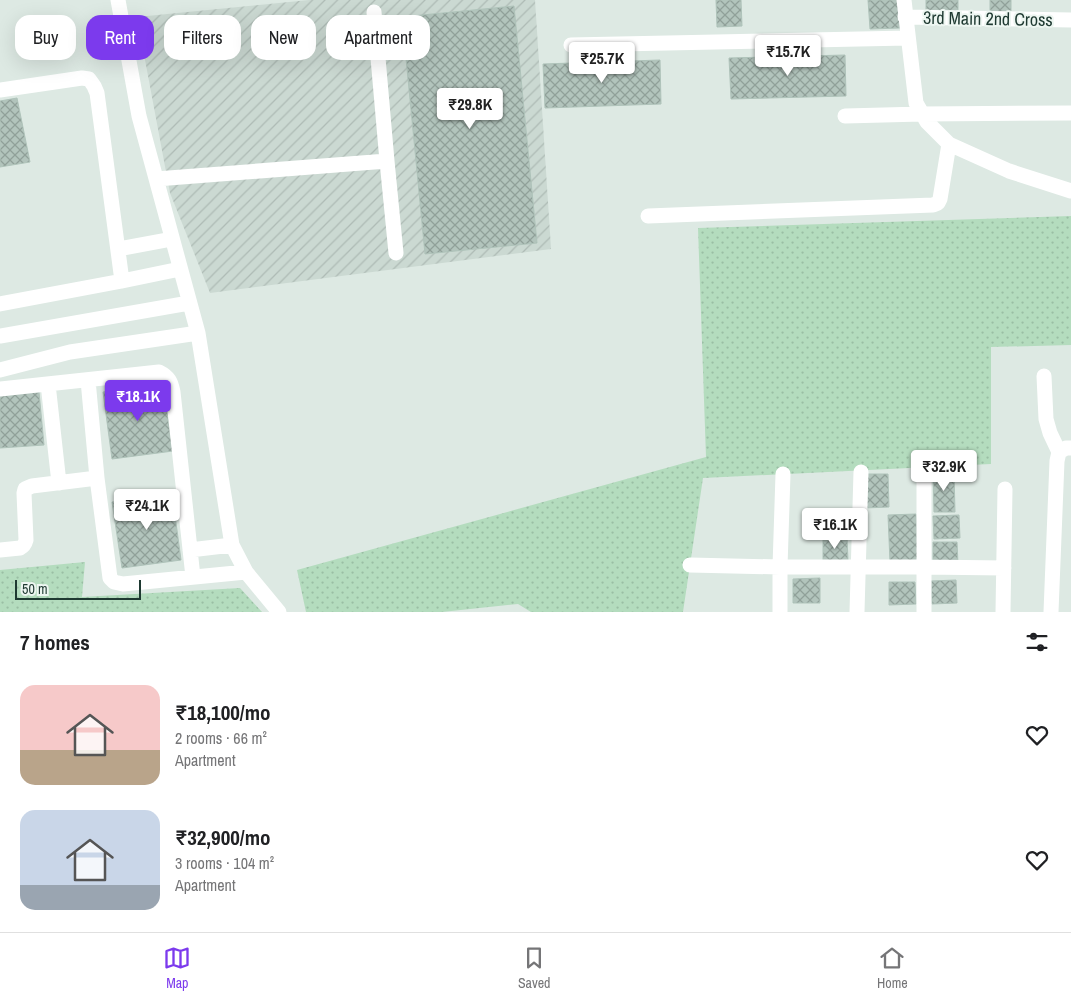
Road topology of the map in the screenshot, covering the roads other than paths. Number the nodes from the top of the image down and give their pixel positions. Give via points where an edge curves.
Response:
1 (118, 0) edge
2 (904, 0) edge
3 (374, 12) dead end
4 (905, 17) junction
5 (1071, 20) edge
6 (908, 38) junction
7 (571, 45) dead end
8 (0, 90) edge
9 (1071, 113) edge
10 (922, 114) junction
11 (845, 116) dead end
12 (949, 144) junction
13 (387, 161) junction
14 (156, 179) junction
15 (1071, 191) edge
16 (648, 216) dead end
17 (172, 239) junction
18 (118, 249) junction
19 (396, 253) dead end
20 (180, 269) junction
21 (122, 280) junction
22 (189, 302) junction
23 (0, 304) edge
24 (198, 334) junction
25 (0, 336) edge
26 (0, 370) edge
27 (1044, 376) dead end
28 (88, 380) junction
29 (48, 384) junction
30 (0, 389) edge
31 (1065, 450) edge
32 (862, 472) dead end
33 (924, 472) dead end
34 (783, 474) dead end
35 (97, 478) junction
36 (59, 483) junction
37 (1005, 489) dead end
38 (232, 545) junction
39 (0, 550) edge
40 (190, 550) junction
41 (690, 565) dead end
42 (924, 567) junction
43 (780, 568) junction
44 (859, 568) junction
45 (1004, 568) junction
46 (246, 572) junction
47 (194, 577) junction
48 (279, 612) edge
49 (780, 612) edge
50 (857, 612) edge
51 (924, 612) edge
52 (1003, 612) edge
53 (1051, 612) edge

1 - 14 street via 139,116
2 - 4 street
3 - 13 street
4 - 5 street, 3rd Main 2nd Cross
4 - 6 street
6 - 7 street
6 - 10 street via 916,103
8 - 18 street via 89,79 97,94
9 - 10 street
10 - 11 street
10 - 12 street
12 - 15 street via 1010,171
12 - 16 street via 940,199 933,205
13 - 14 street
13 - 19 street
14 - 17 street
17 - 18 street
17 - 20 street
18 - 21 street
20 - 21 street
20 - 22 street
21 - 23 street
22 - 24 street
22 - 25 street
24 - 26 street via 70,352
24 - 38 street
27 - 31 street via 1046,419 1050,433
28 - 29 street
28 - 35 street
28 - 40 street via 159,372 171,384
29 - 30 street
29 - 36 street
31 - 53 street via 1057,461
32 - 44 street
33 - 42 street
34 - 43 street
35 - 36 street
35 - 47 street via 110,578 123,584
36 - 39 street via 25,488 25,543 20,548
37 - 45 street
38 - 40 street
38 - 46 street
40 - 47 street
41 - 43 street
42 - 44 street
42 - 45 street
42 - 51 street
43 - 44 street
43 - 49 street
44 - 50 street
45 - 52 street
46 - 47 street
46 - 48 street

